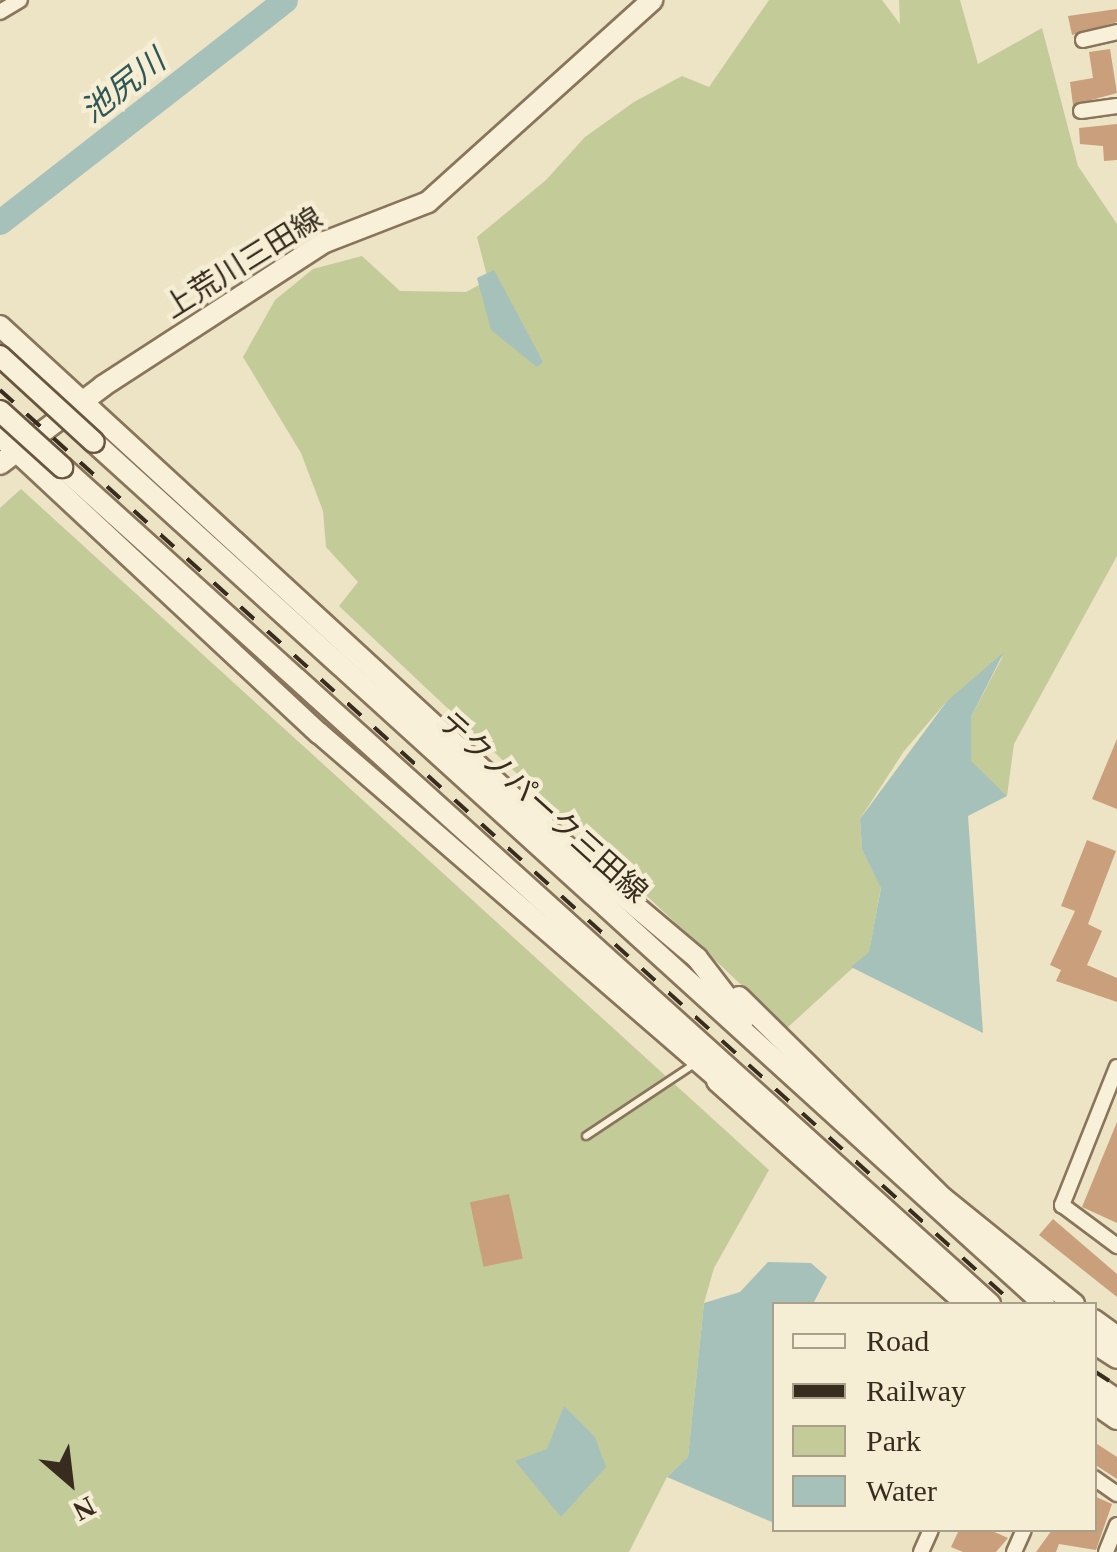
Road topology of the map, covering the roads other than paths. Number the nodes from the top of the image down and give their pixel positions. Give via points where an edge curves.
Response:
1 (20, 0) edge
2 (652, 0) edge
3 (0, 12) edge
4 (1117, 32) edge
5 (1084, 40) dead end
6 (1117, 106) edge
7 (1081, 111) dead end
8 (0, 326) edge
9 (0, 356) edge
10 (84, 399) junction
11 (0, 412) edge
12 (5, 450) edge
13 (697, 958) junction
14 (754, 1039) junction
15 (701, 1065) junction
16 (1117, 1067) edge
17 (586, 1136) dead end
18 (860, 1191) junction
19 (1117, 1246) edge
20 (964, 1302) edge
21 (988, 1302) edge
22 (1042, 1302) edge
23 (1072, 1302) edge
24 (1117, 1524) edge
25 (1106, 1552) edge

1 - 3 street
2 - 10 main road, 上荒川三田線 via 428,202 325,242
4 - 5 street
6 - 7 street
8 - 10 main road
9 - 14 main road, テクノパーク三田線, bridge
10 - 12 main road, 上荒川三田線
10 - 13 main road via 583,862
11 - 18 main road, bridge
12 - 15 main road
13 - 14 main road
13 - 23 main road via 943,1198
14 - 22 main road, テクノパーク三田線
15 - 17 lane
15 - 18 main road
15 - 20 main road
16 - 19 street via 1062,1205
18 - 21 main road
24 - 25 street

